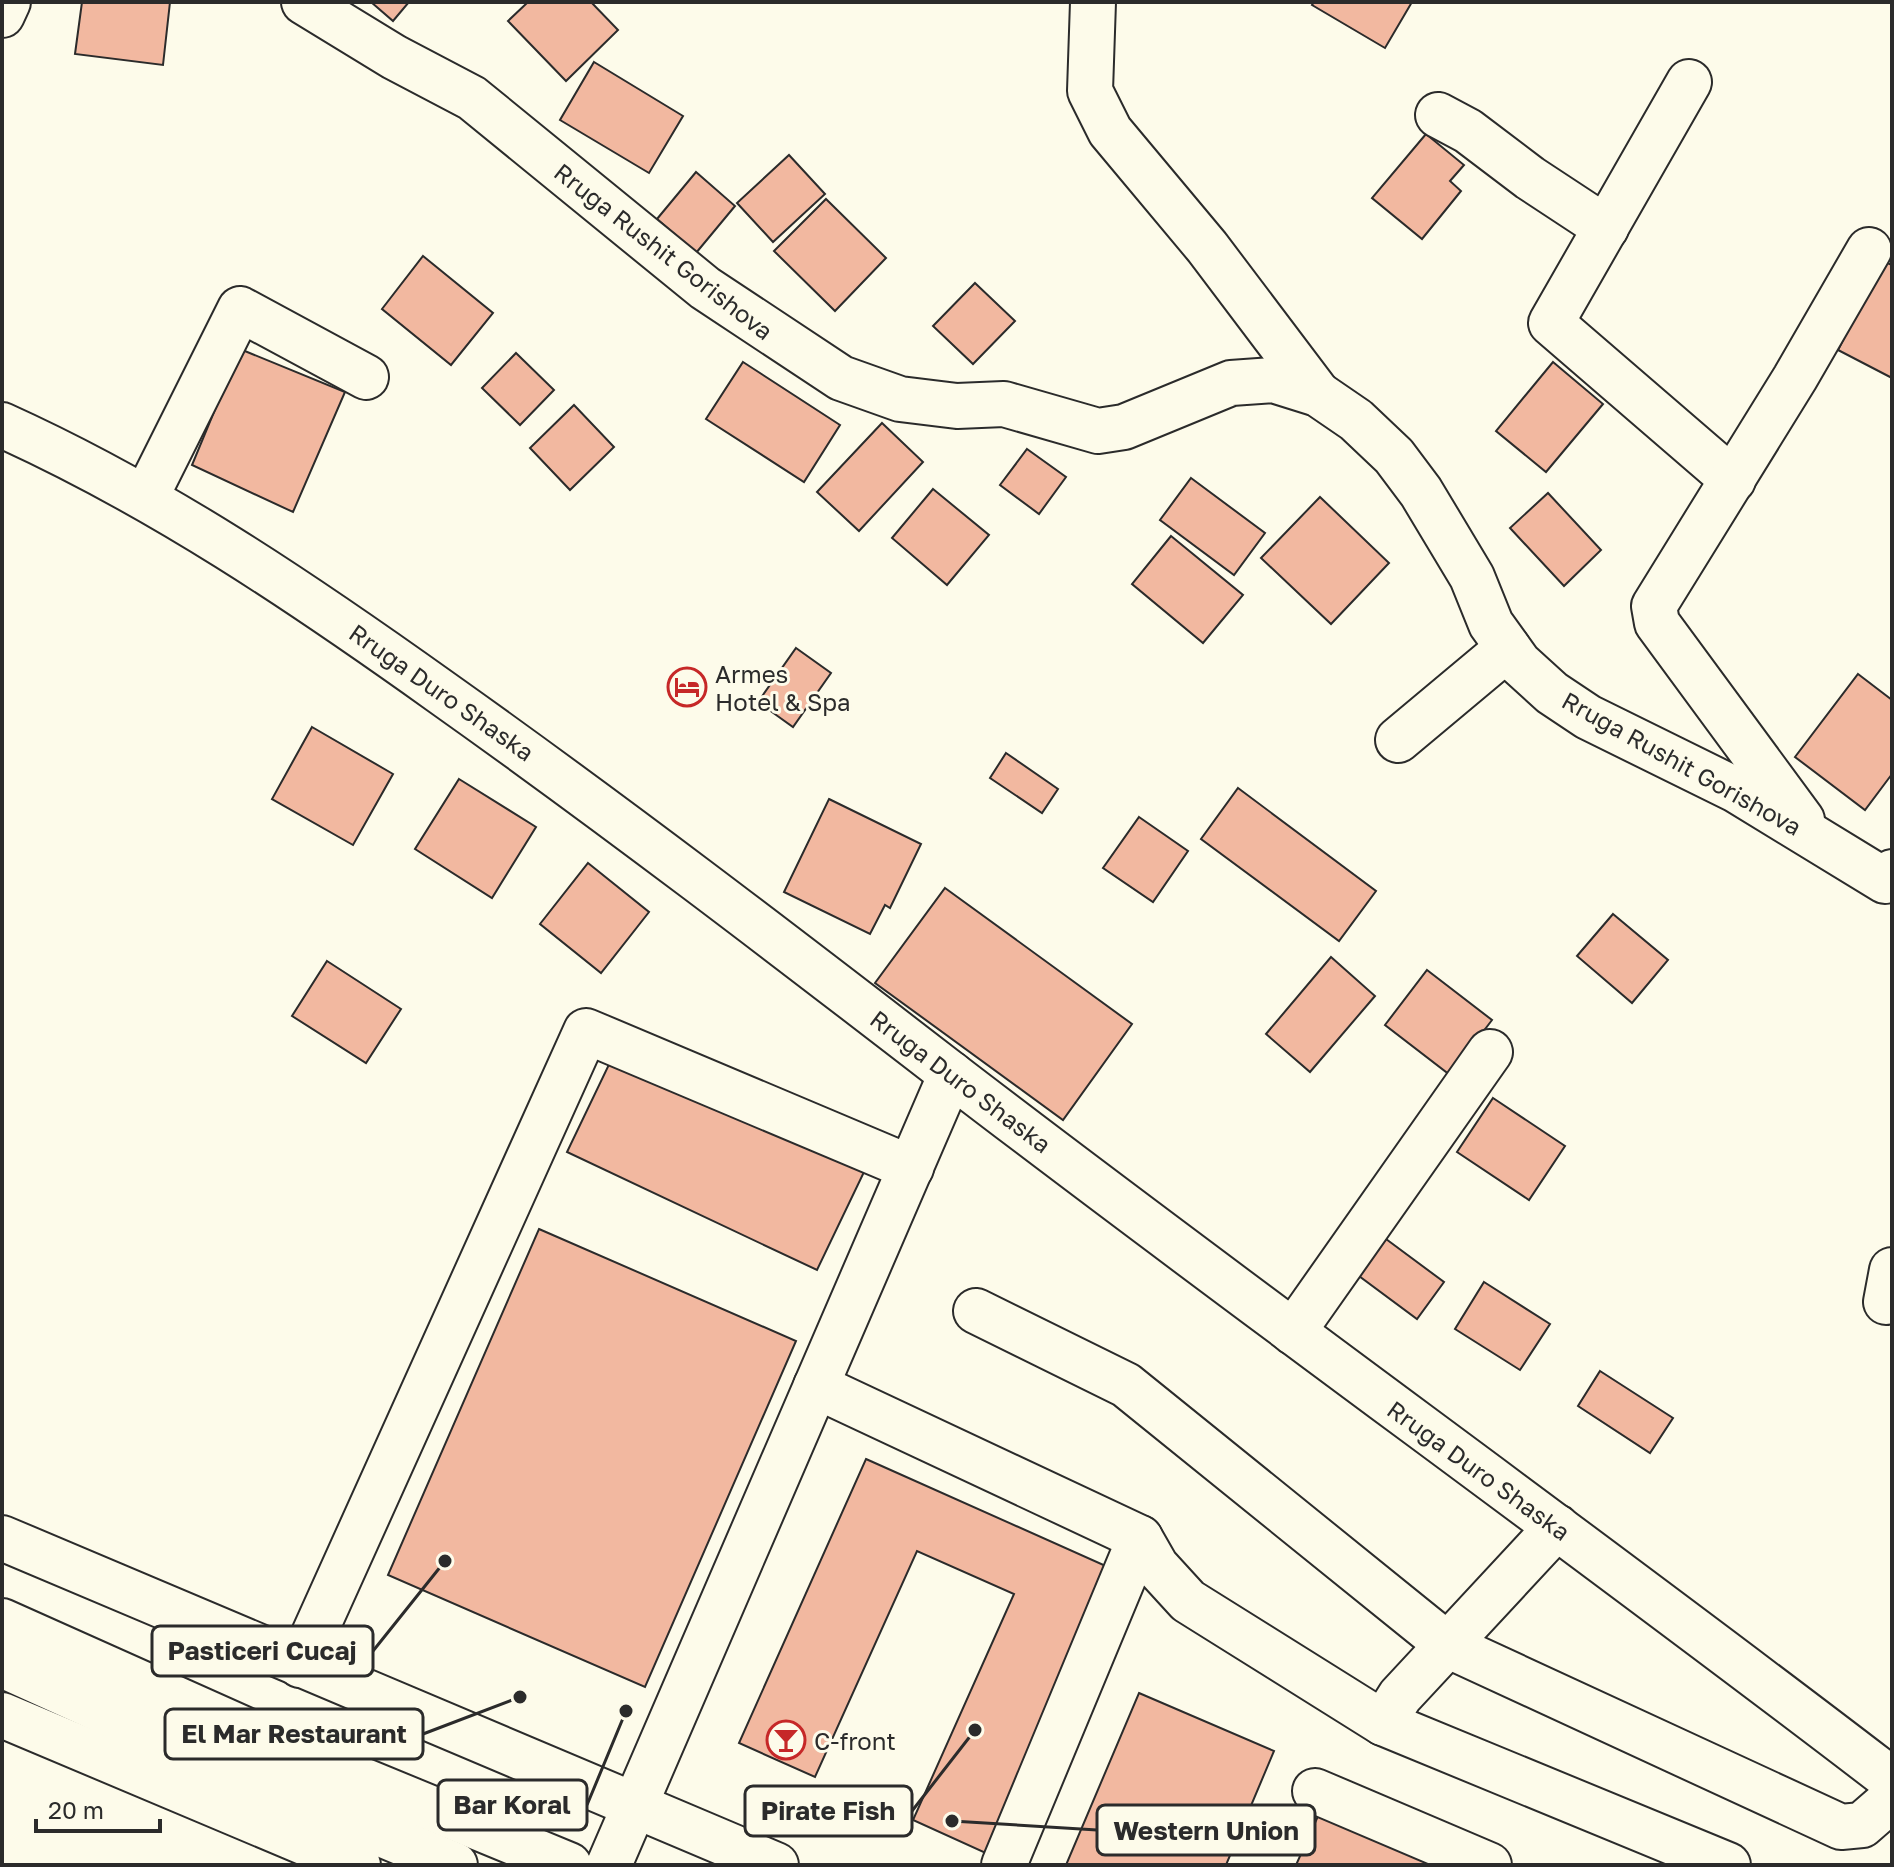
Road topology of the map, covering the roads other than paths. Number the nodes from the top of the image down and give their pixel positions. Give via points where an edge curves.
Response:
1 (8, 2) edge
2 (304, 2) edge
3 (1093, 2) edge
4 (2, 15) edge
5 (1689, 82) dead end
6 (1438, 115) dead end
7 (1606, 228) junction
8 (1869, 250) dead end
9 (366, 377) dead end
10 (1318, 394) junction
11 (2, 425) edge
12 (1733, 480) junction
13 (146, 497) junction
14 (1508, 648) junction
15 (1398, 740) dead end
16 (1813, 835) junction
17 (1890, 880) edge
18 (1490, 1052) dead end
19 (951, 1074) junction
20 (911, 1168) junction
21 (976, 1311) dead end
22 (1293, 1332) junction
23 (816, 1386) junction
24 (1557, 1527) junction
25 (2, 1538) edge
26 (1140, 1538) junction
27 (2, 1621) edge
28 (1449, 1646) junction
29 (2, 1665) edge
30 (300, 1665) junction
31 (2, 1715) edge
32 (1383, 1723) junction
33 (1892, 1780) edge
34 (1315, 1791) dead end
35 (1892, 1799) edge
36 (635, 1806) junction
37 (358, 1865) edge
38 (455, 1865) edge
39 (569, 1865) edge
40 (609, 1865) edge
41 (776, 1865) edge
42 (1004, 1865) edge
43 (1489, 1865) edge
44 (1728, 1865) edge

1 - 4 street
2 - 10 street, Rruga Rushit Gorishova via 472,98 705,288 841,378 900,399 957,406 1004,404 1098,431 1124,427 1231,383 1273,380
3 - 10 street via 1090,91 1110,131 1207,247
5 - 7 street
6 - 7 street
7 - 12 street via 1551,323
8 - 12 street
9 - 13 street via 240,309 193,424
10 - 14 street, Rruga Rushit Gorishova via 1394,456 1457,553
11 - 13 street, Rruga Duro Shaska
12 - 16 street via 1660,592 1654,606 1657,623
13 - 19 street, Rruga Duro Shaska via 325,609 559,775
14 - 15 street
14 - 16 street, Rruga Rushit Gorishova via 1552,693 1588,717 1712,777
16 - 17 street, Rruga Rushit Gorishova
18 - 22 street
19 - 20 street
19 - 22 street, Rruga Duro Shaska
20 - 23 street
20 - 30 street via 586,1031
21 - 28 street via 1126,1385
22 - 24 street, Rruga Duro Shaska
23 - 26 street
23 - 36 street
24 - 28 street
24 - 33 street, Rruga Duro Shaska
25 - 30 street
26 - 32 street via 1156,1566 1188,1601
26 - 42 street
27 - 39 street via 304,1756
28 - 32 street via 1400,1696
28 - 35 street via 1841,1827 1862,1825
29 - 38 street
30 - 36 street
31 - 37 street
32 - 44 street
34 - 43 street
36 - 40 street
36 - 41 street

